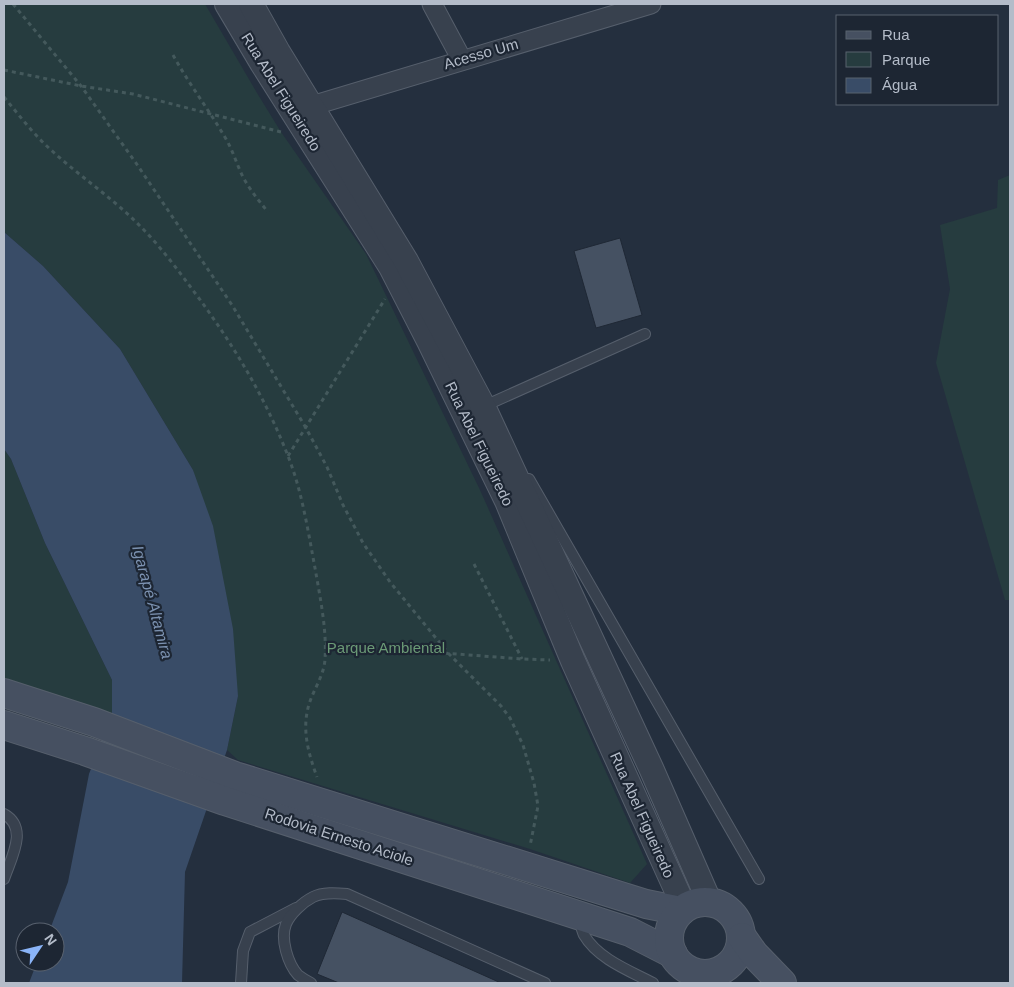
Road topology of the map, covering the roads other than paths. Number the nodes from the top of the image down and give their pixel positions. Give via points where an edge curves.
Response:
1 (227, 4) edge
2 (251, 4) edge
3 (432, 4) edge
4 (651, 4) edge
5 (605, 10) edge
6 (462, 60) junction
7 (302, 108) junction
8 (645, 334) dead end
9 (478, 409) junction
10 (4, 693) edge
11 (4, 725) edge
12 (230, 788) junction
13 (4, 814) edge
14 (4, 879) edge
15 (759, 879) dead end
16 (299, 907) junction
17 (692, 908) junction
18 (578, 914) junction
19 (742, 937) junction
20 (673, 954) junction
21 (724, 978) edge
22 (241, 983) edge
23 (311, 983) edge
24 (545, 983) edge
25 (653, 983) edge
26 (782, 983) edge

1 - 7 street, Rua Abel Figueiredo
2 - 7 street, Rua Abel Figueiredo via 278,52
3 - 6 street
4 - 5 street, Acesso Um
5 - 6 street, Acesso Um
6 - 7 street, Acesso Um
7 - 9 street, Rua Abel Figueiredo via 406,261
7 - 9 street, Rua Abel Figueiredo via 305,132 391,267 430,341
8 - 9 lane
9 - 15 lane via 606,615
9 - 17 street, Rua Abel Figueiredo via 507,501 573,660
9 - 17 street, Rua Abel Figueiredo via 647,759
10 - 12 main road via 94,722
11 - 12 main road, Rodovia Ernesto Aciole via 85,752
12 - 17 main road, Rodovia Ernesto Aciole via 646,904
12 - 18 main road, Rodovia Ernesto Aciole
13 - 14 lane via 14,822 18,838
16 - 22 lane via 250,932 244,951
16 - 23 lane via 285,924 284,945 289,961 299,975
16 - 24 lane via 313,896 347,894
17 - 19 main road via 725,908 734,916
17 - 20 main road via 674,920 670,931
18 - 20 main road, Rodovia Ernesto Aciole via 630,932
18 - 25 lane via 584,935 600,953
19 - 21 main road via 740,949 726,968
19 - 26 main road
20 - 21 main road via 690,971

